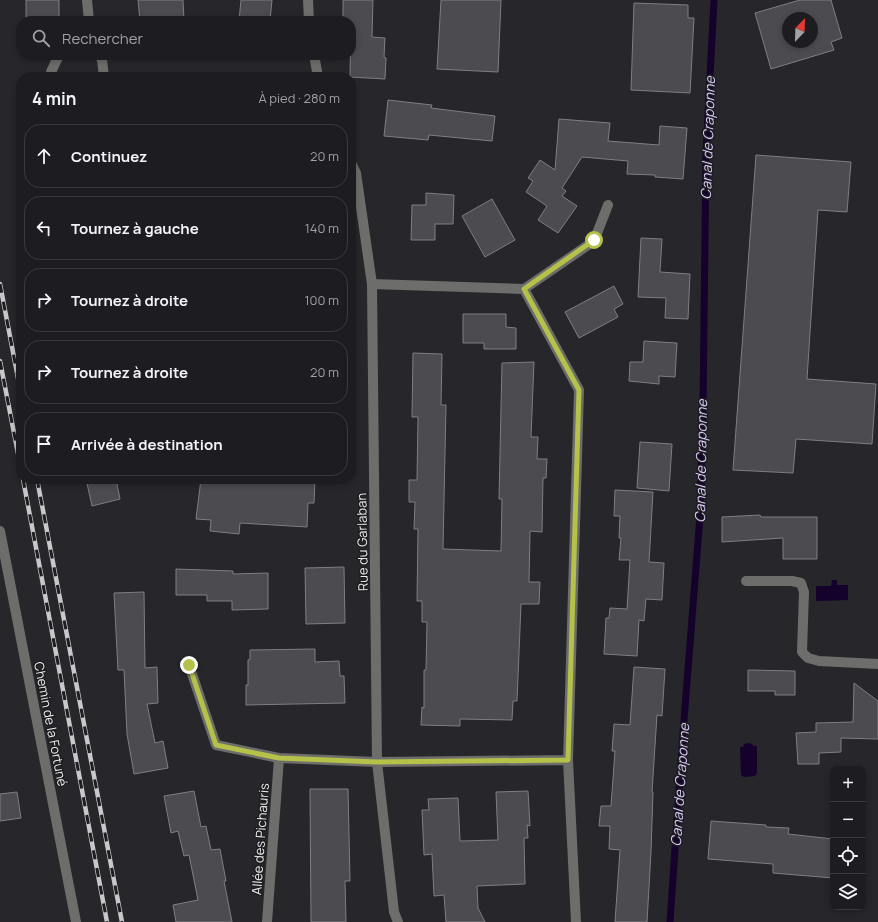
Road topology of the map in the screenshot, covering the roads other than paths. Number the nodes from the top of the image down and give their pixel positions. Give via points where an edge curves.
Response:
1 (87, 0) edge
2 (308, 0) edge
3 (89, 16) edge
4 (309, 16) edge
5 (57, 60) edge
6 (102, 60) edge
7 (315, 60) edge
8 (51, 72) edge
9 (103, 72) edge
10 (317, 72) edge
11 (356, 172) edge
12 (608, 205) dead end
13 (372, 284) junction
14 (524, 289) junction
15 (0, 531) edge
16 (746, 581) dead end
17 (878, 664) edge
18 (189, 665) dead end
19 (279, 758) junction
20 (568, 760) junction
21 (377, 762) junction
22 (76, 922) edge
23 (267, 922) edge
24 (398, 922) edge
25 (576, 922) edge

1 - 3 street
2 - 4 street
5 - 8 street
6 - 9 street
7 - 10 street
11 - 13 street, Rue du Garlaban
12 - 14 street via 594,240
13 - 14 street
13 - 21 street, Rue du Garlaban
14 - 20 street via 579,390
15 - 22 street, Chemin de la Fortuné
16 - 17 street via 801,583 804,592 802,652 808,658 819,661
18 - 19 street via 216,745
19 - 21 street
19 - 23 street, Allée des Pichauris
20 - 21 street
20 - 25 street
21 - 24 street, Rue du Garlaban via 394,912

